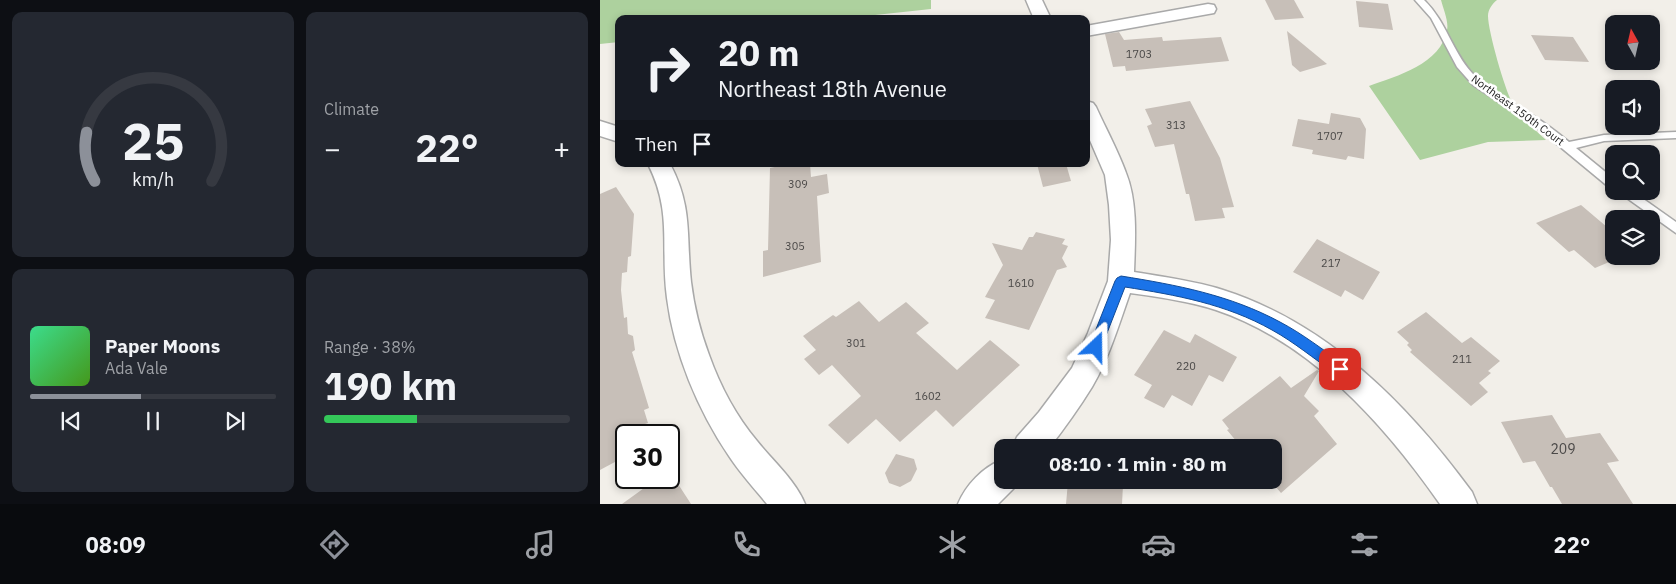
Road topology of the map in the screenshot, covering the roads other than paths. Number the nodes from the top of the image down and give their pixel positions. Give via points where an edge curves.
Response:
1 (1034, 0) edge
2 (1419, 0) edge
3 (1208, 9) dead end
4 (1041, 15) edge
5 (1090, 30) edge
6 (1090, 116) edge
7 (600, 128) edge
8 (615, 134) edge
9 (1676, 135) edge
10 (1568, 146) junction
11 (667, 168) edge
12 (1605, 177) edge
13 (1636, 200) edge
14 (1676, 228) edge
15 (1121, 281) junction
16 (1036, 439) edge
17 (994, 484) edge
18 (788, 504) edge
19 (975, 504) edge
20 (1460, 504) edge

1 - 4 street
2 - 10 lane, Northeast 150th Court via 1435,16 1458,62 1471,78
3 - 5 street
6 - 15 street via 1116,175 1123,240
7 - 8 street
9 - 10 lane via 1604,138
10 - 12 lane, Northeast 150th Court
11 - 18 street via 675,198 679,296 701,375 741,446
13 - 14 lane
15 - 16 street via 1082,377
15 - 20 street via 1222,301 1277,326 1327,358 1353,379 1397,424
17 - 19 street

